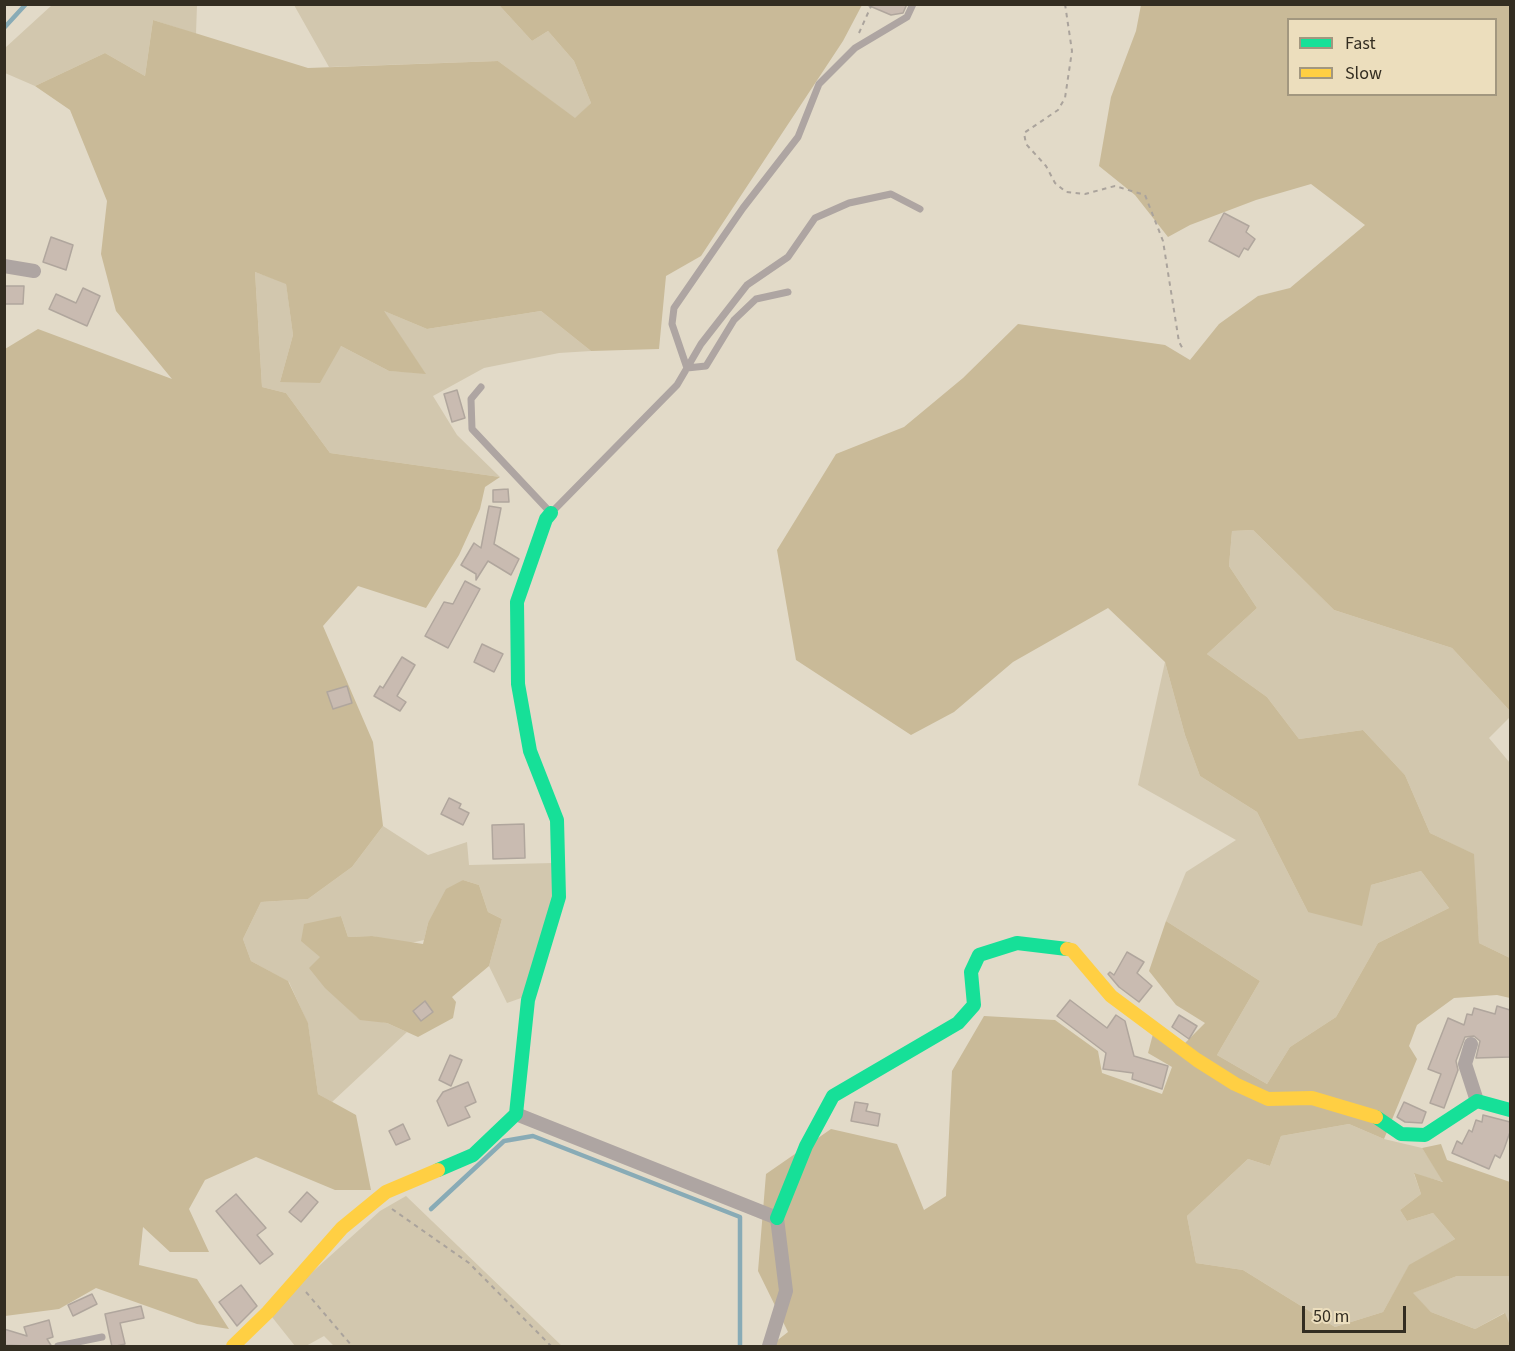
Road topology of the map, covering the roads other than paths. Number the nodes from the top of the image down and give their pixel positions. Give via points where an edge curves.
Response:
1 (913, 4) edge
2 (920, 209) dead end
3 (4, 266) edge
4 (34, 271) dead end
5 (788, 292) dead end
6 (687, 368) junction
7 (481, 387) dead end
8 (551, 513) junction
9 (1471, 1044) dead end
10 (1477, 1101) junction
11 (1510, 1110) edge
12 (516, 1114) junction
13 (777, 1218) junction
14 (102, 1337) dead end
15 (58, 1347) edge
16 (233, 1347) edge
17 (769, 1347) edge

1 - 6 lane via 907,16 855,48 819,84 798,137 674,308 672,324
2 - 6 lane via 891,194 849,203 814,219 788,257 747,285
3 - 4 street
5 - 6 lane via 756,299 734,320 706,366
6 - 8 lane via 677,385
7 - 8 lane via 471,399 472,429
8 - 12 street via 517,602 518,684 530,751 557,820 559,897 528,1000
9 - 10 street via 1465,1064
10 - 11 street
10 - 13 street via 1425,1135 1401,1134 1377,1117 1312,1098 1268,1099 1197,1060 1111,996 1072,950 1017,943 980,955 971,972 974,1005 958,1023 833,1096 806,1146
12 - 13 street
12 - 16 street via 473,1155 378,1198 342,1228
13 - 17 street via 786,1292
14 - 15 lane

